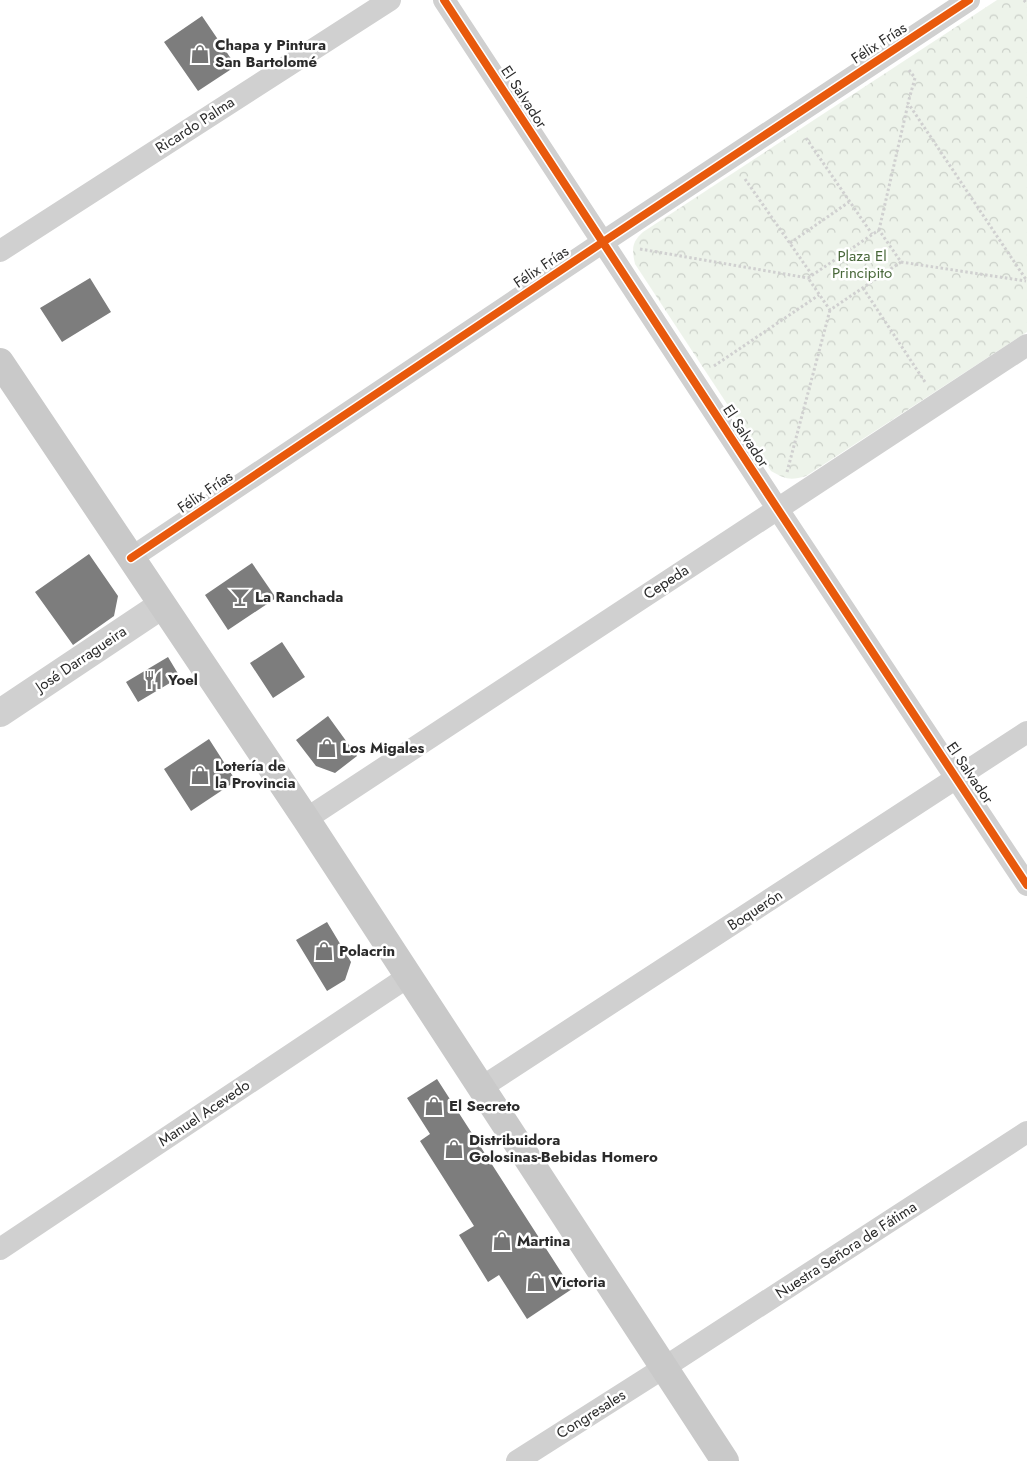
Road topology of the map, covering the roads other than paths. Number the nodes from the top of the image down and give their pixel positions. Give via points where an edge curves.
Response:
1 (390, 0) edge
2 (444, 0) edge
3 (968, 0) edge
4 (603, 242) junction
5 (0, 251) edge
6 (1027, 345) edge
7 (0, 362) edge
8 (777, 508) junction
9 (131, 558) junction
10 (162, 606) junction
11 (0, 713) edge
12 (1027, 732) edge
13 (957, 778) junction
14 (306, 819) junction
15 (1027, 885) edge
16 (409, 976) junction
17 (482, 1087) junction
18 (1027, 1132) edge
19 (0, 1249) edge
20 (665, 1368) junction
21 (517, 1461) edge
22 (725, 1461) edge

1 - 5 street, Ricardo Palma
2 - 4 street, El Salvador
3 - 4 street, Félix Frías
4 - 8 street, El Salvador
4 - 9 street, Félix Frías
6 - 8 street, Cepeda
7 - 9 main road
8 - 13 street, El Salvador
8 - 14 street, Cepeda
9 - 10 main road
10 - 11 street, José Darragueira
10 - 14 main road
12 - 13 street, Boquerón
13 - 15 street, El Salvador
13 - 17 street, Boquerón
14 - 16 main road
16 - 17 main road
16 - 19 street, Manuel Acevedo
17 - 20 main road
18 - 20 street, Nuestra Señora de Fátima
20 - 21 street, Congresales
20 - 22 main road

